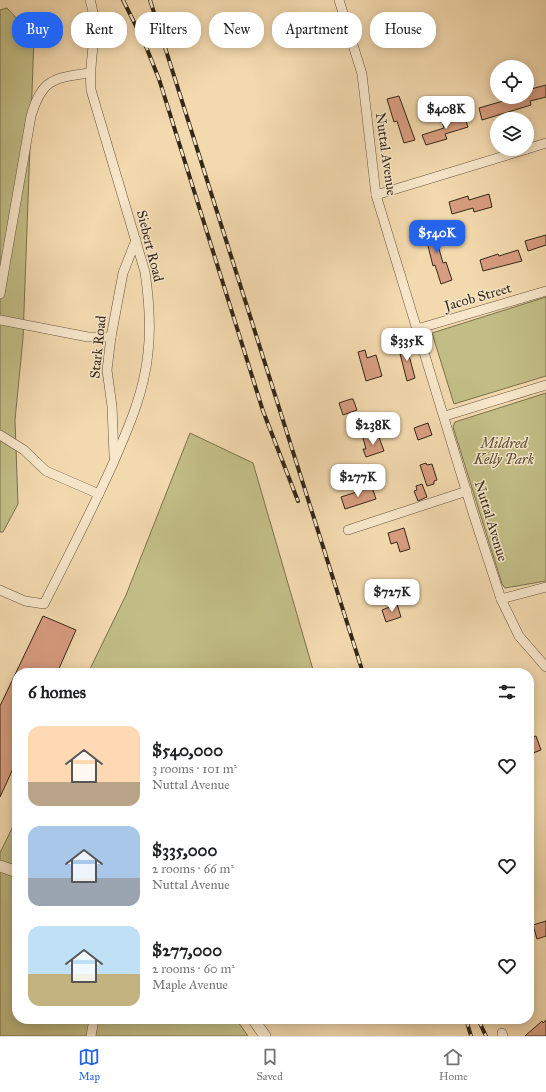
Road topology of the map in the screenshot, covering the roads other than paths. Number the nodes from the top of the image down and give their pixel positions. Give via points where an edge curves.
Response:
1 (90, 0) edge
2 (339, 0) edge
3 (89, 73) junction
4 (546, 143) edge
5 (534, 147) edge
6 (504, 156) edge
7 (376, 195) junction
8 (136, 240) junction
9 (546, 291) edge
10 (0, 294) edge
11 (0, 320) edge
12 (417, 329) junction
13 (111, 337) junction
14 (546, 386) edge
15 (445, 416) junction
16 (0, 435) edge
17 (114, 459) junction
18 (467, 491) junction
19 (99, 494) junction
20 (348, 530) dead end
21 (546, 587) edge
22 (0, 590) edge
23 (501, 599) junction
24 (546, 667) edge
25 (0, 866) edge
26 (12, 870) edge
27 (93, 1024) edge
28 (257, 1024) edge
29 (91, 1036) edge
30 (265, 1036) edge

1 - 3 street, Siebert Road via 95,22
2 - 7 street, Nuttal Avenue via 362,74
3 - 8 street, Siebert Road via 91,90
3 - 10 street via 59,78 49,83 40,91 35,102
4 - 5 street
6 - 7 street
7 - 12 street, Nuttal Avenue
8 - 13 street, Stark Road via 123,273
8 - 17 street, Siebert Road via 145,272 149,300 148,354 136,407
9 - 12 street, Jacob Street
11 - 13 street via 81,336
12 - 15 street, Nuttal Avenue
13 - 17 street, Stark Road via 108,370 113,412
14 - 15 street
15 - 18 street, Nuttal Avenue
16 - 19 street via 24,450 46,471
17 - 19 street, Siebert Road
18 - 20 street
18 - 23 street, Nuttal Avenue
19 - 22 street, Siebert Road via 44,604 25,601
21 - 23 street
23 - 24 street, Nuttal Avenue via 520,636
25 - 26 street
27 - 29 street
28 - 30 street

